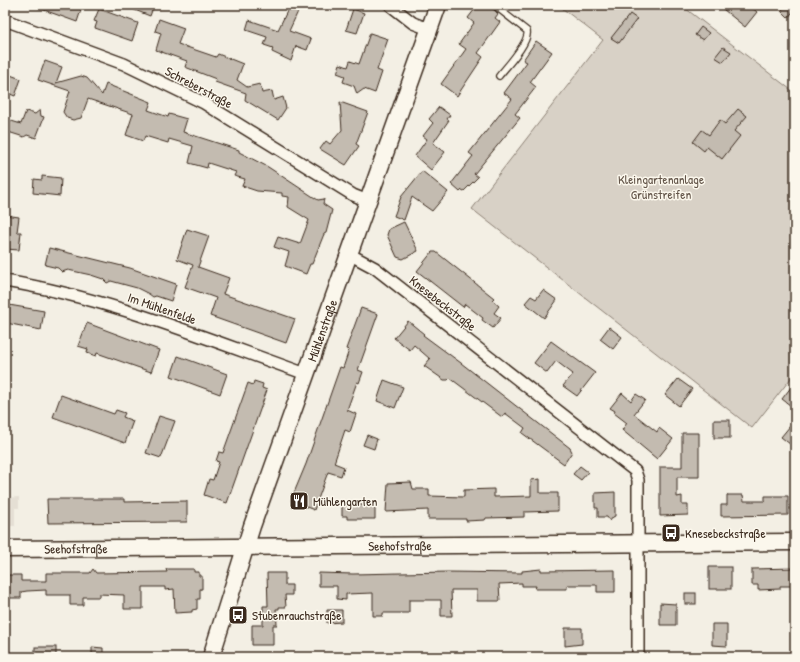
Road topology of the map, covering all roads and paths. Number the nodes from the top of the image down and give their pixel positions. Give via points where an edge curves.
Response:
1 (390, 5) edge
2 (438, 5) edge
3 (494, 5) edge
4 (5, 20) edge
5 (429, 29) junction
6 (499, 76) dead end
7 (368, 200) junction
8 (349, 254) junction
9 (5, 281) edge
10 (306, 374) junction
11 (795, 542) edge
12 (638, 544) junction
13 (245, 547) junction
14 (5, 550) edge
15 (211, 657) edge
16 (638, 657) edge

1 - 5 street via 413,23
2 - 5 street, Mühlenstraße
3 - 6 lane via 527,31 528,35 526,42
4 - 7 street, Schreberstraße via 124,64 204,103 352,195
5 - 7 street, Mühlenstraße
7 - 8 street, Mühlenstraße
8 - 10 street, Mühlenstraße
8 - 12 street, Knesebeckstraße via 375,268 635,470 638,480
9 - 10 street, Im Mühlenfelde via 97,301
10 - 13 street, Mühlenstraße
11 - 12 street, Seehofstraße
12 - 13 street, Seehofstraße
12 - 16 street, Knesebeckstraße
13 - 14 street, Seehofstraße
13 - 15 street, Mühlenstraße

